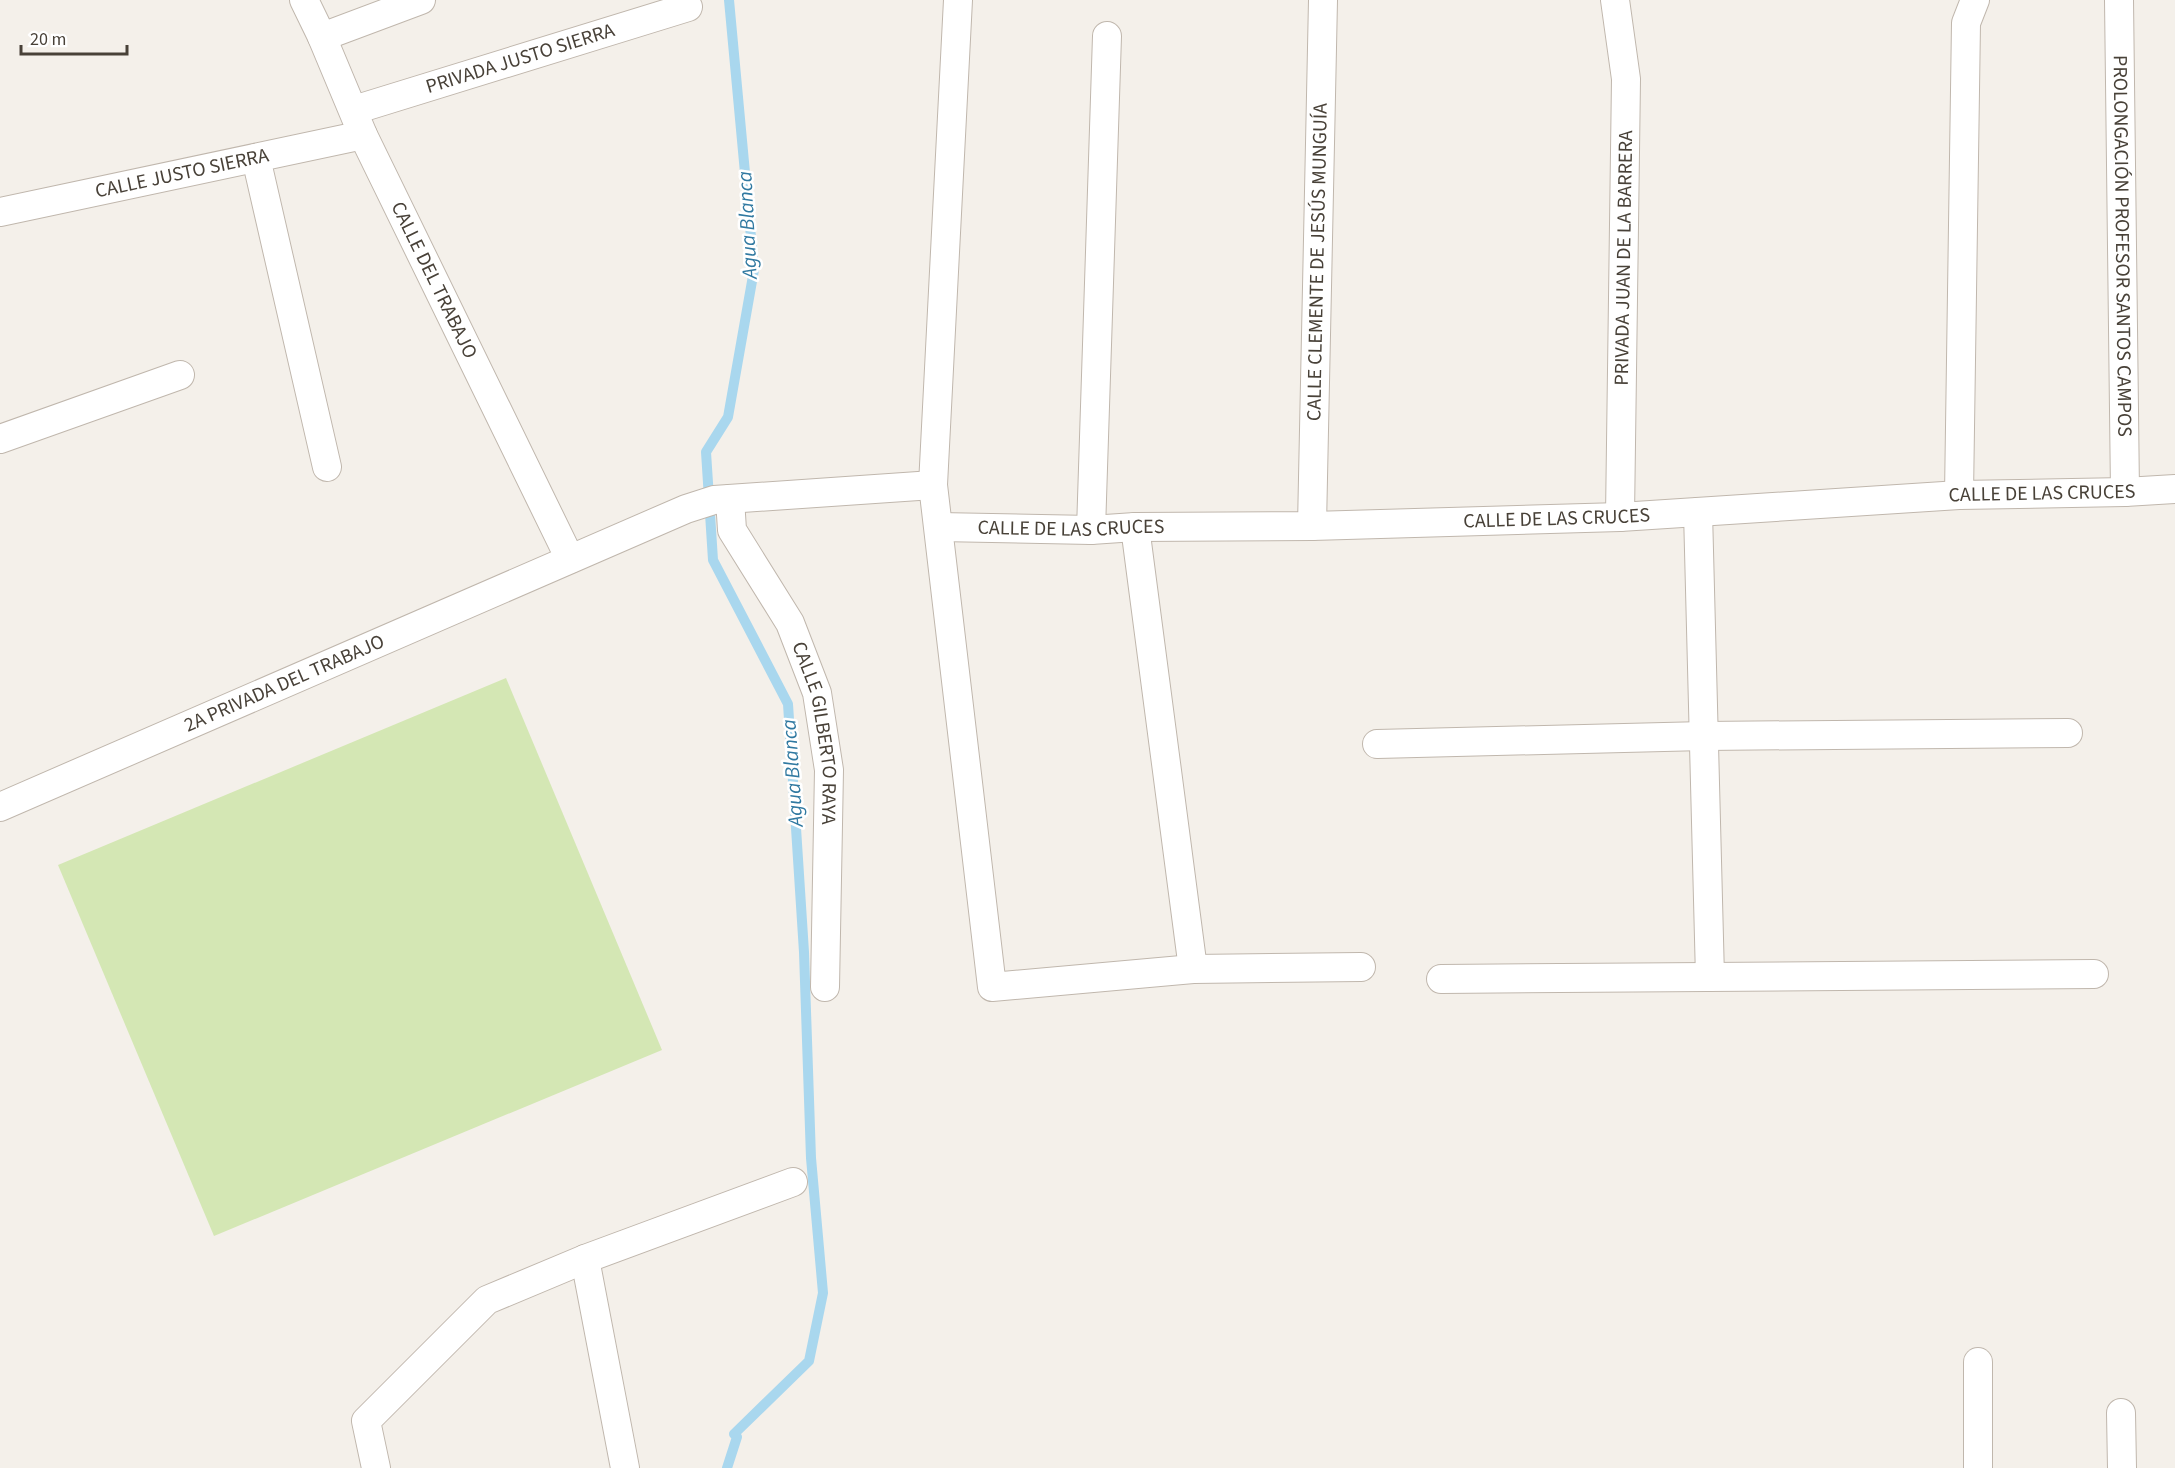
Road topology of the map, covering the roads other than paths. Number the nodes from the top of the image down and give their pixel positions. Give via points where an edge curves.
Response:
1 (304, 0) edge
2 (421, 0) edge
3 (958, 0) edge
4 (1323, 0) edge
5 (1615, 0) edge
6 (1975, 0) edge
7 (2119, 0) edge
8 (688, 7) dead end
9 (1107, 36) dead end
10 (322, 37) junction
11 (358, 123) junction
12 (256, 158) junction
13 (0, 212) edge
14 (180, 375) dead end
15 (0, 439) edge
16 (327, 467) dead end
17 (933, 485) junction
18 (2175, 489) edge
19 (2126, 492) junction
20 (1959, 495) junction
21 (722, 500) junction
22 (1698, 512) junction
23 (1620, 517) junction
24 (1312, 525) junction
25 (939, 527) junction
26 (1135, 527) junction
27 (1091, 530) junction
28 (570, 559) junction
29 (2068, 733) dead end
30 (1704, 736) junction
31 (1377, 744) dead end
32 (0, 807) edge
33 (1361, 967) dead end
34 (1193, 969) junction
35 (2094, 974) dead end
36 (1710, 977) junction
37 (1441, 979) dead end
38 (825, 987) dead end
39 (793, 1182) dead end
40 (585, 1259) junction
41 (1978, 1362) dead end
42 (2121, 1413) dead end
43 (376, 1468) edge
44 (625, 1468) edge
45 (1978, 1468) edge
46 (2122, 1468) edge

1 - 10 street, CALLE DEL TRABAJO
2 - 10 street
3 - 17 street
4 - 24 street, CALLE CLEMENTE DE JESÚS MUNGUÍA
5 - 23 street, PRIVADA JUAN DE LA BARRERA via 1626,79
6 - 20 street via 1966,23
7 - 19 street, PROLONGACIÓN PROFESOR SANTOS CAMPOS
8 - 11 street, PRIVADA JUSTO SIERRA
9 - 27 street
10 - 11 street, CALLE DEL TRABAJO
11 - 12 street, CALLE JUSTO SIERRA
11 - 28 street, CALLE DEL TRABAJO
12 - 13 street, CALLE JUSTO SIERRA
12 - 16 street
14 - 15 street
17 - 21 street
17 - 25 street
18 - 19 street, CALLE DE LAS CRUCES
19 - 20 street, CALLE DE LAS CRUCES
20 - 22 street, CALLE DE LAS CRUCES
21 - 28 street via 686,509
21 - 38 street, CALLE GILBERTO RAYA via 732,530 790,623 817,693 829,770
22 - 23 street, CALLE DE LAS CRUCES
22 - 30 street
23 - 24 street, CALLE DE LAS CRUCES
24 - 26 street, CALLE DE LAS CRUCES
25 - 27 street, CALLE DE LAS CRUCES
25 - 34 street via 992,987
26 - 27 street, CALLE DE LAS CRUCES
26 - 34 street
28 - 32 street, 2A PRIVADA DEL TRABAJO
29 - 30 street
30 - 31 street
30 - 36 street
33 - 34 street
35 - 36 street
36 - 37 street
39 - 40 street
40 - 43 street via 487,1300 366,1421
40 - 44 street
41 - 45 street
42 - 46 street

